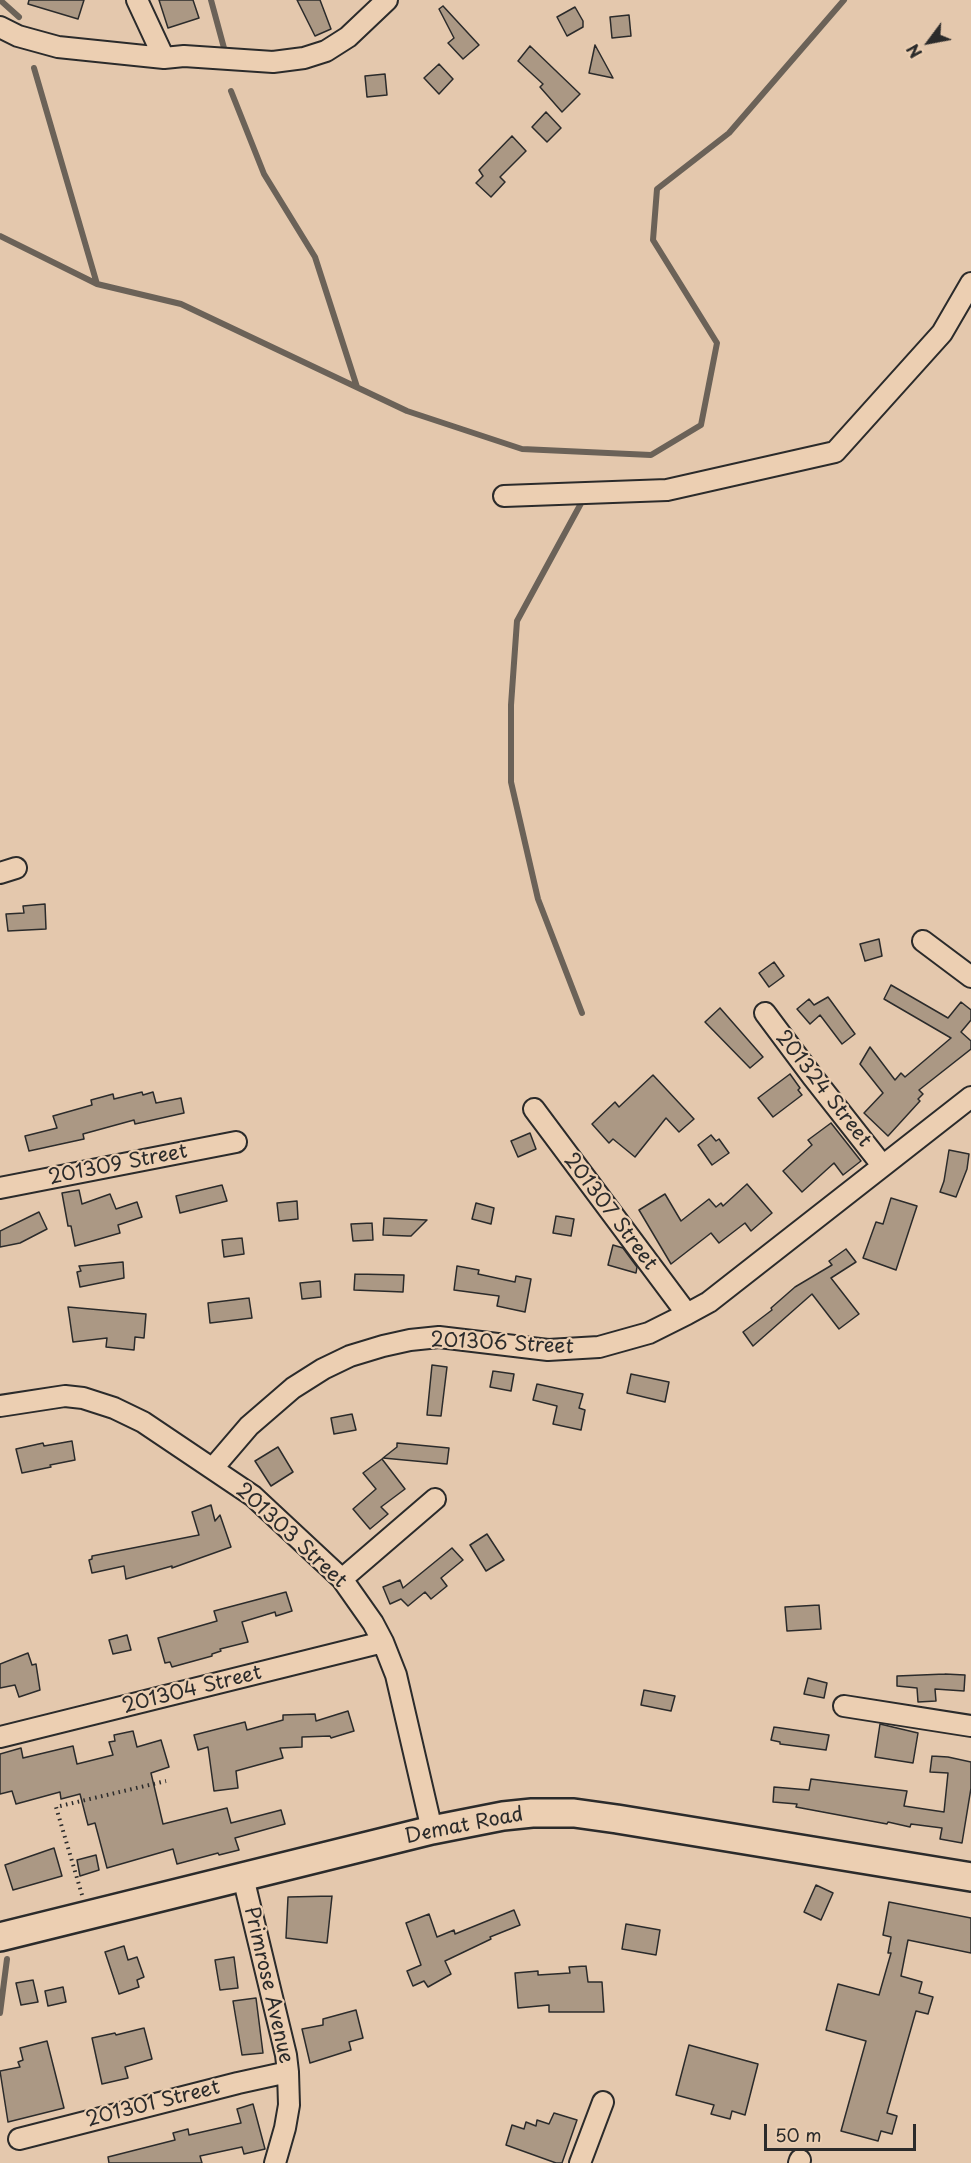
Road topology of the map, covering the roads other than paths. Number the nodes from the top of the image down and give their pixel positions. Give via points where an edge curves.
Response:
1 (137, 0) edge
2 (387, 0) edge
3 (0, 27) edge
4 (9, 38) edge
5 (164, 58) junction
6 (971, 283) edge
7 (504, 496) dead end
8 (923, 941) dead end
9 (971, 977) edge
10 (765, 1013) dead end
11 (971, 1097) edge
12 (534, 1109) dead end
13 (236, 1142) dead end
14 (882, 1165) junction
15 (0, 1188) edge
16 (687, 1314) junction
17 (0, 1406) edge
18 (213, 1468) junction
19 (435, 1499) dead end
20 (342, 1579) junction
21 (383, 1642) junction
22 (844, 1706) dead end
23 (971, 1726) edge
24 (0, 1737) edge
25 (432, 1830) junction
26 (243, 1877) junction
27 (971, 1877) edge
28 (0, 1937) edge
29 (288, 2072) junction
30 (603, 2102) dead end
31 (19, 2139) dead end
32 (275, 2163) edge
33 (580, 2163) edge

1 - 5 street
2 - 5 street via 348,37 326,51 304,58 273,62
3 - 4 street
4 - 5 street
6 - 7 street via 942,333 835,452 667,490
8 - 9 street
10 - 14 street, 201324 Street
11 - 14 street, 201306 Street
12 - 16 street, 201307 Street
13 - 15 street, 201309 Street
14 - 16 street, 201306 Street via 709,1302
16 - 18 street, 201306 Street via 649,1333 599,1347 548,1350 439,1337 361,1353 323,1369 293,1388 249,1426
17 - 18 street, 201303 Street via 65,1396 83,1398 143,1422
18 - 20 street, 201303 Street via 253,1496
19 - 20 street
20 - 21 street, 201303 Street
21 - 24 street, 201304 Street
21 - 25 street, 201303 Street via 396,1675
22 - 23 street
25 - 26 street, Demat Road
25 - 27 street, Demat Road via 503,1816 574,1813
26 - 28 street, Demat Road
26 - 29 street, Primrose Avenue
29 - 31 street, 201301 Street
29 - 32 street, Primrose Avenue via 289,2106
30 - 33 street

